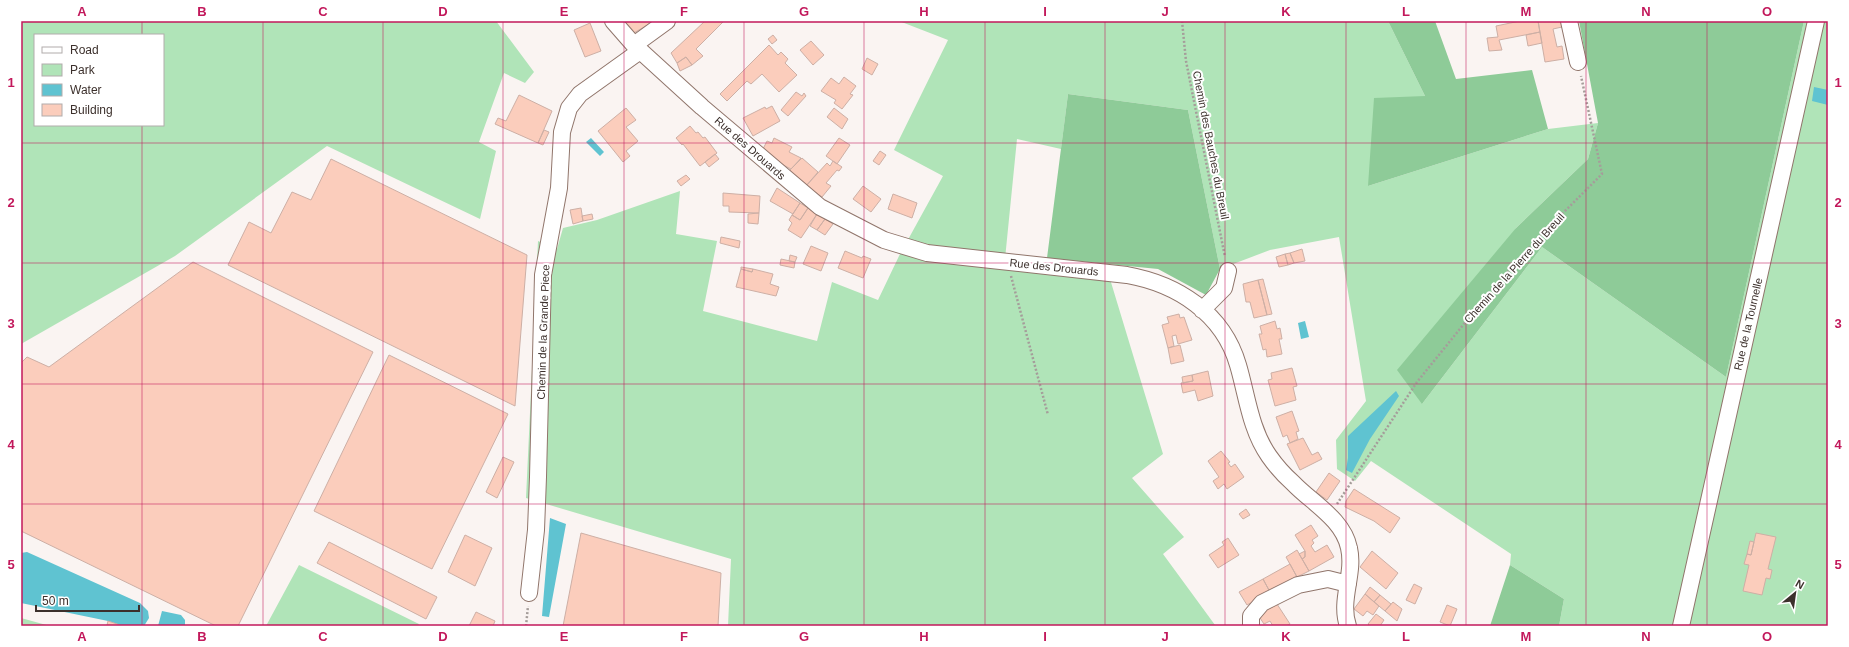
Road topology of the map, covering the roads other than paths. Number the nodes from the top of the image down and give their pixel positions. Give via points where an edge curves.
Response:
1 (613, 21) edge
2 (667, 21) edge
3 (1569, 21) edge
4 (1816, 21) edge
5 (637, 48) junction
6 (1578, 62) road end
7 (1228, 271) road end
8 (1202, 310) junction
9 (1348, 584) junction
10 (529, 594) road end
11 (1251, 626) edge
12 (1348, 626) edge
13 (1680, 626) edge

1 - 5 street, Rue des Drouards
2 - 5 street, Chemin de la Grande Piece
3 - 6 street
4 - 13 street, Rue de la Tournelle
5 - 8 street, Rue des Drouards via 759,157 820,207 884,240 927,253 1148,279 1180,293
5 - 10 street, Chemin de la Grande Piece via 580,94 569,108 562,132 559,188 543,275 538,485
7 - 8 street via 1224,288
8 - 9 street, Rue des Drouards via 1229,343 1254,424 1267,453 1291,482 1338,524 1349,548
9 - 11 street via 1328,579 1298,585 1262,603 1251,616
9 - 12 street, Rue des Drouards via 1345,603

